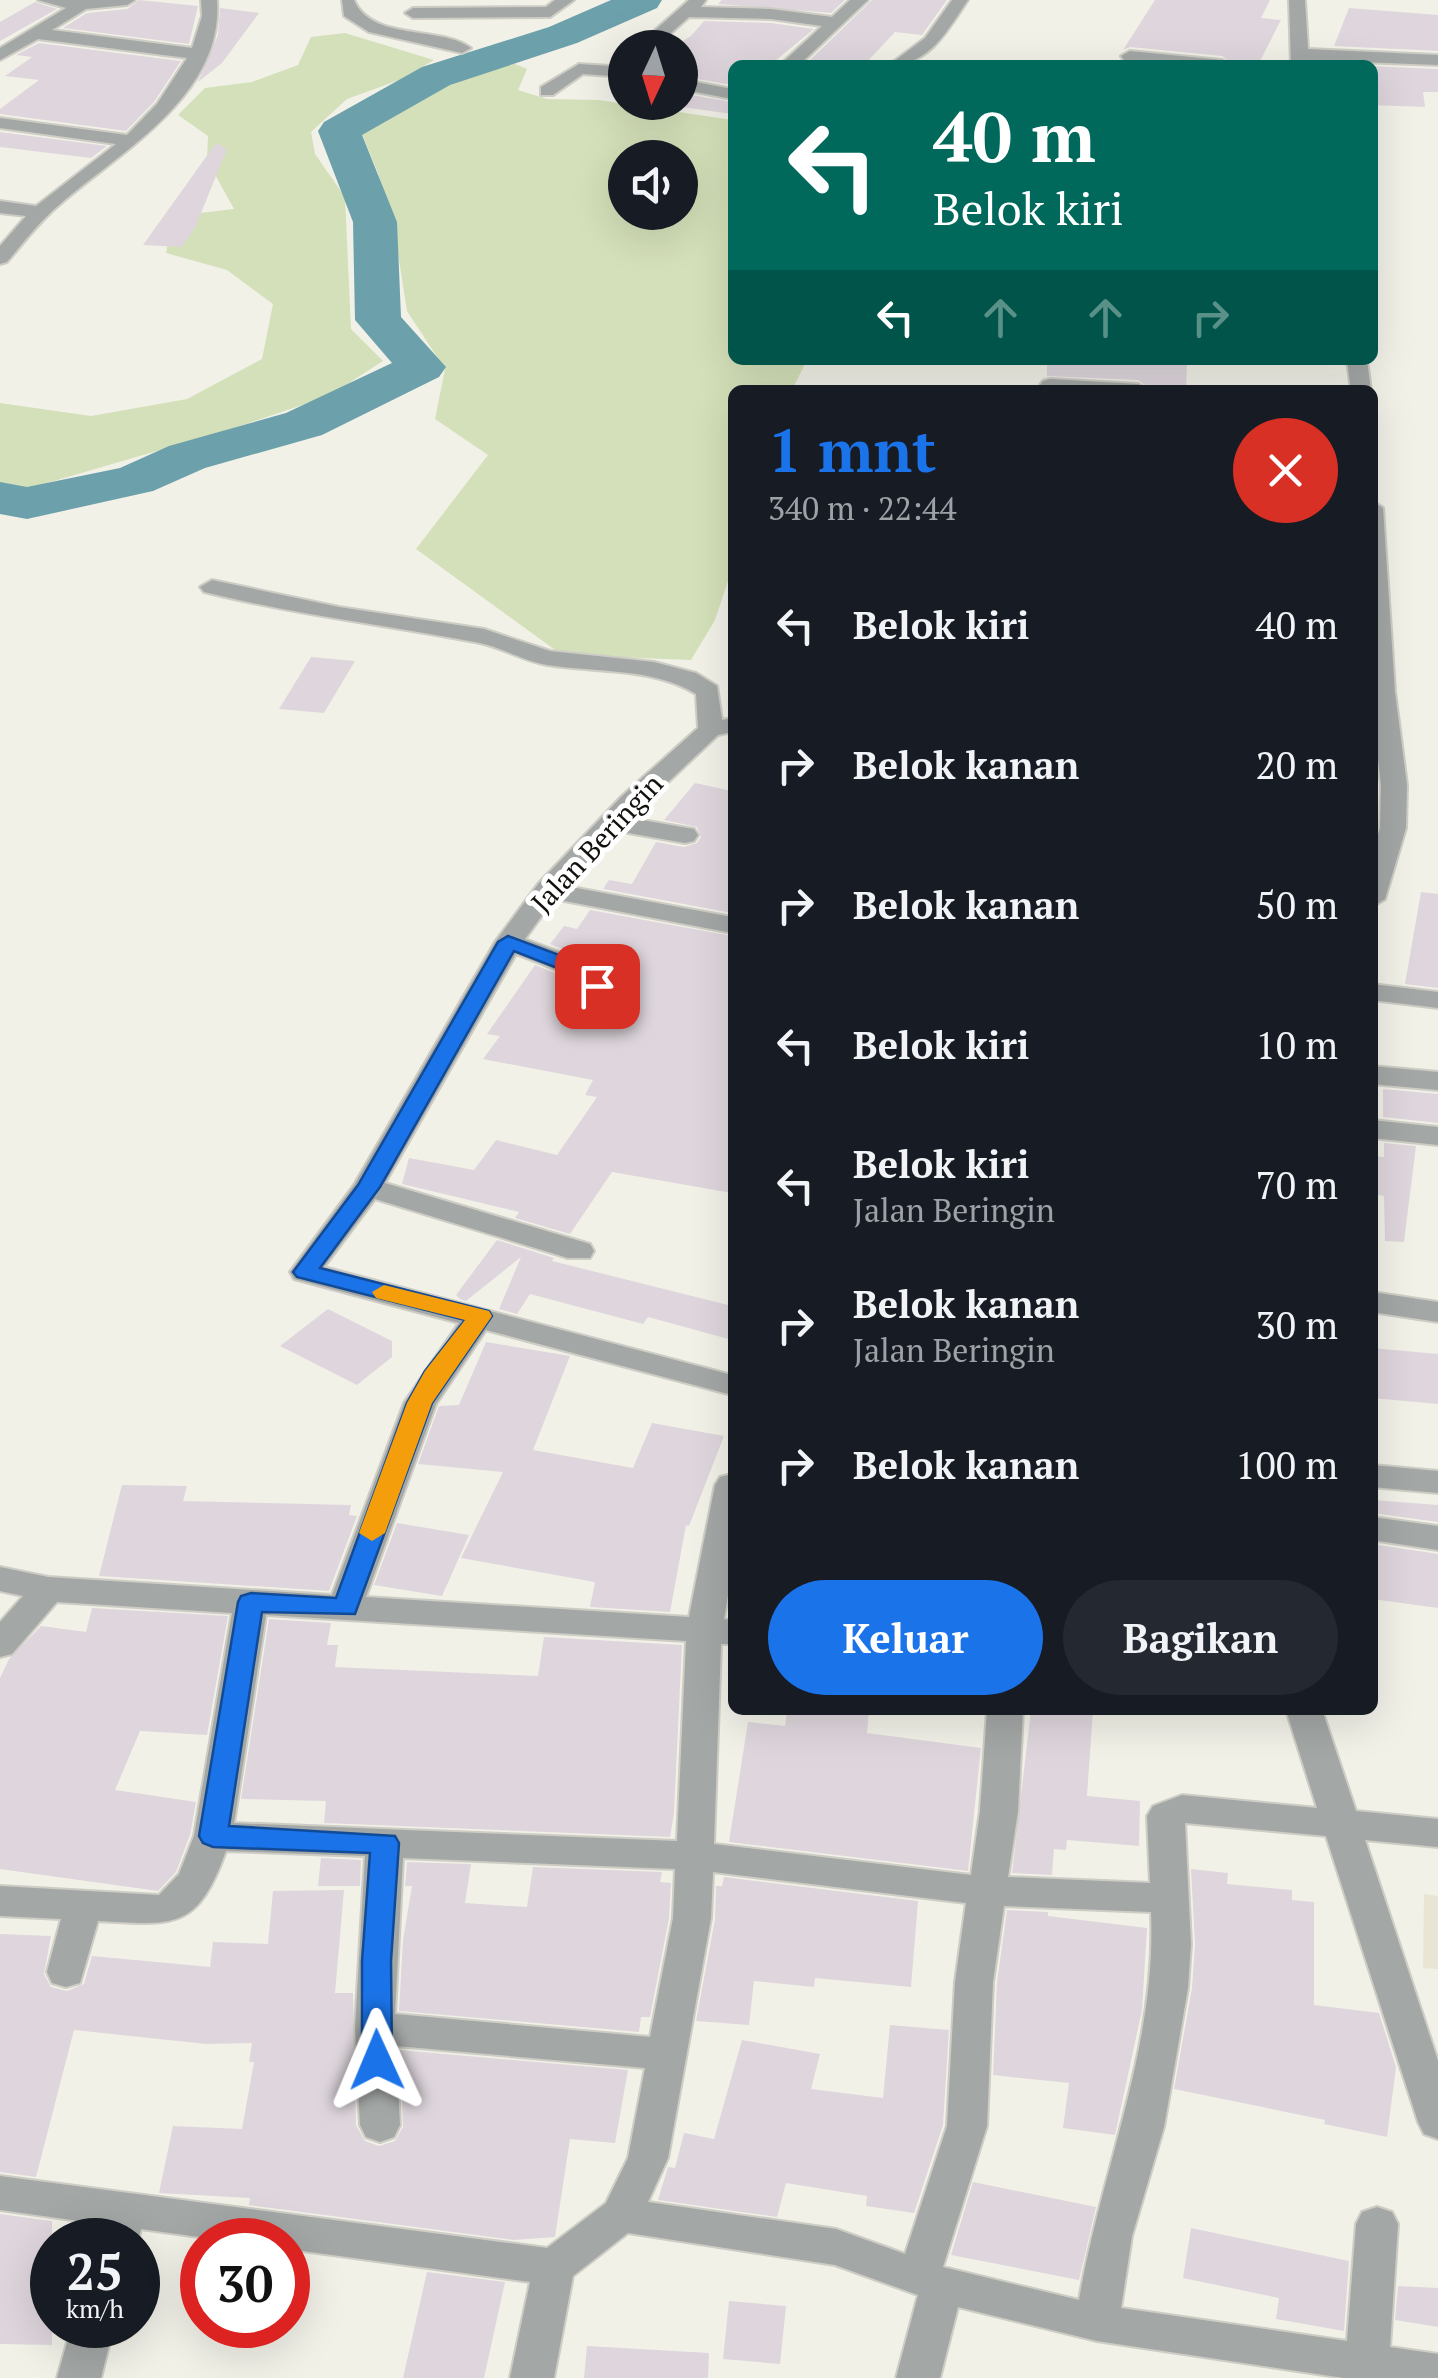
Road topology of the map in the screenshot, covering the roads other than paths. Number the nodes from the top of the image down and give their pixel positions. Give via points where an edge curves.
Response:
1 (46, 0) edge
2 (127, 0) edge
3 (209, 0) edge
4 (428, 0) edge
5 (482, 0) edge
6 (566, 0) edge
7 (860, 0) edge
8 (960, 0) edge
9 (1296, 0) edge
10 (346, 1) edge
11 (82, 5) junction
12 (692, 6) edge
13 (399, 11) junction
14 (462, 14) junction
15 (838, 23) junction
16 (664, 30) edge
17 (32, 33) junction
18 (462, 48) dead end
19 (0, 54) edge
20 (200, 54) junction
21 (1130, 56) dead end
22 (795, 60) edge
23 (905, 60) edge
24 (1171, 60) edge
25 (1299, 60) edge
26 (1438, 60) edge
27 (608, 69) edge
28 (1378, 76) edge
29 (1438, 79) edge
30 (698, 87) edge
31 (547, 90) dead end
32 (728, 93) edge
33 (0, 123) edge
34 (130, 141) junction
35 (0, 207) edge
36 (40, 212) junction
37 (3, 250) edge
38 (212, 587) dead end
39 (1378, 608) edge
40 (722, 727) edge
41 (611, 822) junction
42 (1382, 825) edge
43 (685, 835) dead end
44 (1378, 855) edge
45 (547, 890) junction
46 (728, 924) edge
47 (508, 942) junction
48 (1378, 993) edge
49 (1438, 1000) edge
50 (584, 1017) dead end
51 (1378, 1076) edge
52 (1438, 1081) edge
53 (1378, 1130) edge
54 (1438, 1136) edge
55 (368, 1187) junction
56 (579, 1251) dead end
57 (1378, 1303) edge
58 (1438, 1312) edge
59 (480, 1316) junction
60 (728, 1385) edge
61 (1378, 1477) edge
62 (1438, 1482) edge
63 (728, 1527) edge
64 (1378, 1529) edge
65 (1438, 1538) edge
66 (0, 1579) edge
67 (48, 1589) junction
68 (251, 1602) junction
69 (345, 1607) junction
70 (718, 1631) edge
71 (0, 1645) edge
72 (1005, 1715) edge
73 (1306, 1715) edge
74 (1340, 1823) junction
75 (1438, 1833) edge
76 (213, 1836) junction
77 (385, 1843) junction
78 (696, 1856) junction
79 (986, 1891) junction
80 (1170, 1898) junction
81 (0, 1901) edge
82 (84, 1906) junction
83 (66, 1972) dead end
84 (375, 2028) junction
85 (668, 2054) junction
86 (1427, 2057) edge
87 (1438, 2122) edge
88 (380, 2125) dead end
89 (0, 2193) edge
90 (622, 2215) junction
91 (98, 2218) edge
92 (1377, 2224) dead end
93 (160, 2228) edge
94 (554, 2267) junction
95 (930, 2281) junction
96 (1097, 2323) junction
97 (87, 2348) edge
98 (1366, 2371) edge
99 (1438, 2374) edge
100 (79, 2378) edge
101 (532, 2378) edge
102 (918, 2378) edge

1 - 11 street
2 - 11 street
3 - 20 street
4 - 13 street
5 - 14 street
6 - 14 street via 550,15
7 - 15 street
8 - 23 street via 931,42
9 - 25 street
10 - 13 street
10 - 18 street via 350,12 374,28
11 - 17 street
12 - 15 street
12 - 16 street
13 - 14 street
15 - 22 street
17 - 19 street
17 - 20 street
20 - 34 street
21 - 24 street
25 - 26 street
27 - 31 street via 574,70
28 - 29 street
30 - 32 street
33 - 34 street
34 - 36 street
35 - 36 street
36 - 37 street
38 - 40 street via 484,636 546,658 687,678 708,691
39 - 42 street via 1394,785
40 - 41 street, Jalan Beringin
41 - 43 street
41 - 45 street, Jalan Beringin
42 - 44 street
45 - 46 street
45 - 47 street, Jalan Beringin
47 - 50 street via 592,974 597,986
47 - 55 street, Jalan Beringin
48 - 49 street
51 - 52 street
53 - 54 street
55 - 56 street
55 - 59 street, Jalan Beringin via 305,1272
57 - 58 street
59 - 60 street, Jalan Beringin
59 - 69 street via 420,1403
61 - 62 street
63 - 70 street
64 - 65 street
66 - 67 street
67 - 68 street
67 - 71 street
68 - 69 street
68 - 76 street
69 - 70 street
70 - 78 street
72 - 79 street
73 - 74 street
74 - 75 street
74 - 80 street via 1182,1809 1166,1816
74 - 86 street
76 - 77 street
76 - 82 street via 182,1902 165,1910
77 - 78 street
77 - 84 street
78 - 79 street
78 - 85 street
79 - 80 street
79 - 95 street via 967,2126
80 - 96 street via 1168,1988 1144,2127 1111,2236
81 - 82 street
82 - 83 street
84 - 85 street
84 - 88 street
85 - 90 street via 648,2158
86 - 87 street
89 - 91 street
90 - 94 street
90 - 95 street via 836,2246
92 - 98 street
93 - 94 street
94 - 101 street
95 - 96 street
95 - 102 street
96 - 98 street
97 - 100 street
98 - 99 street

